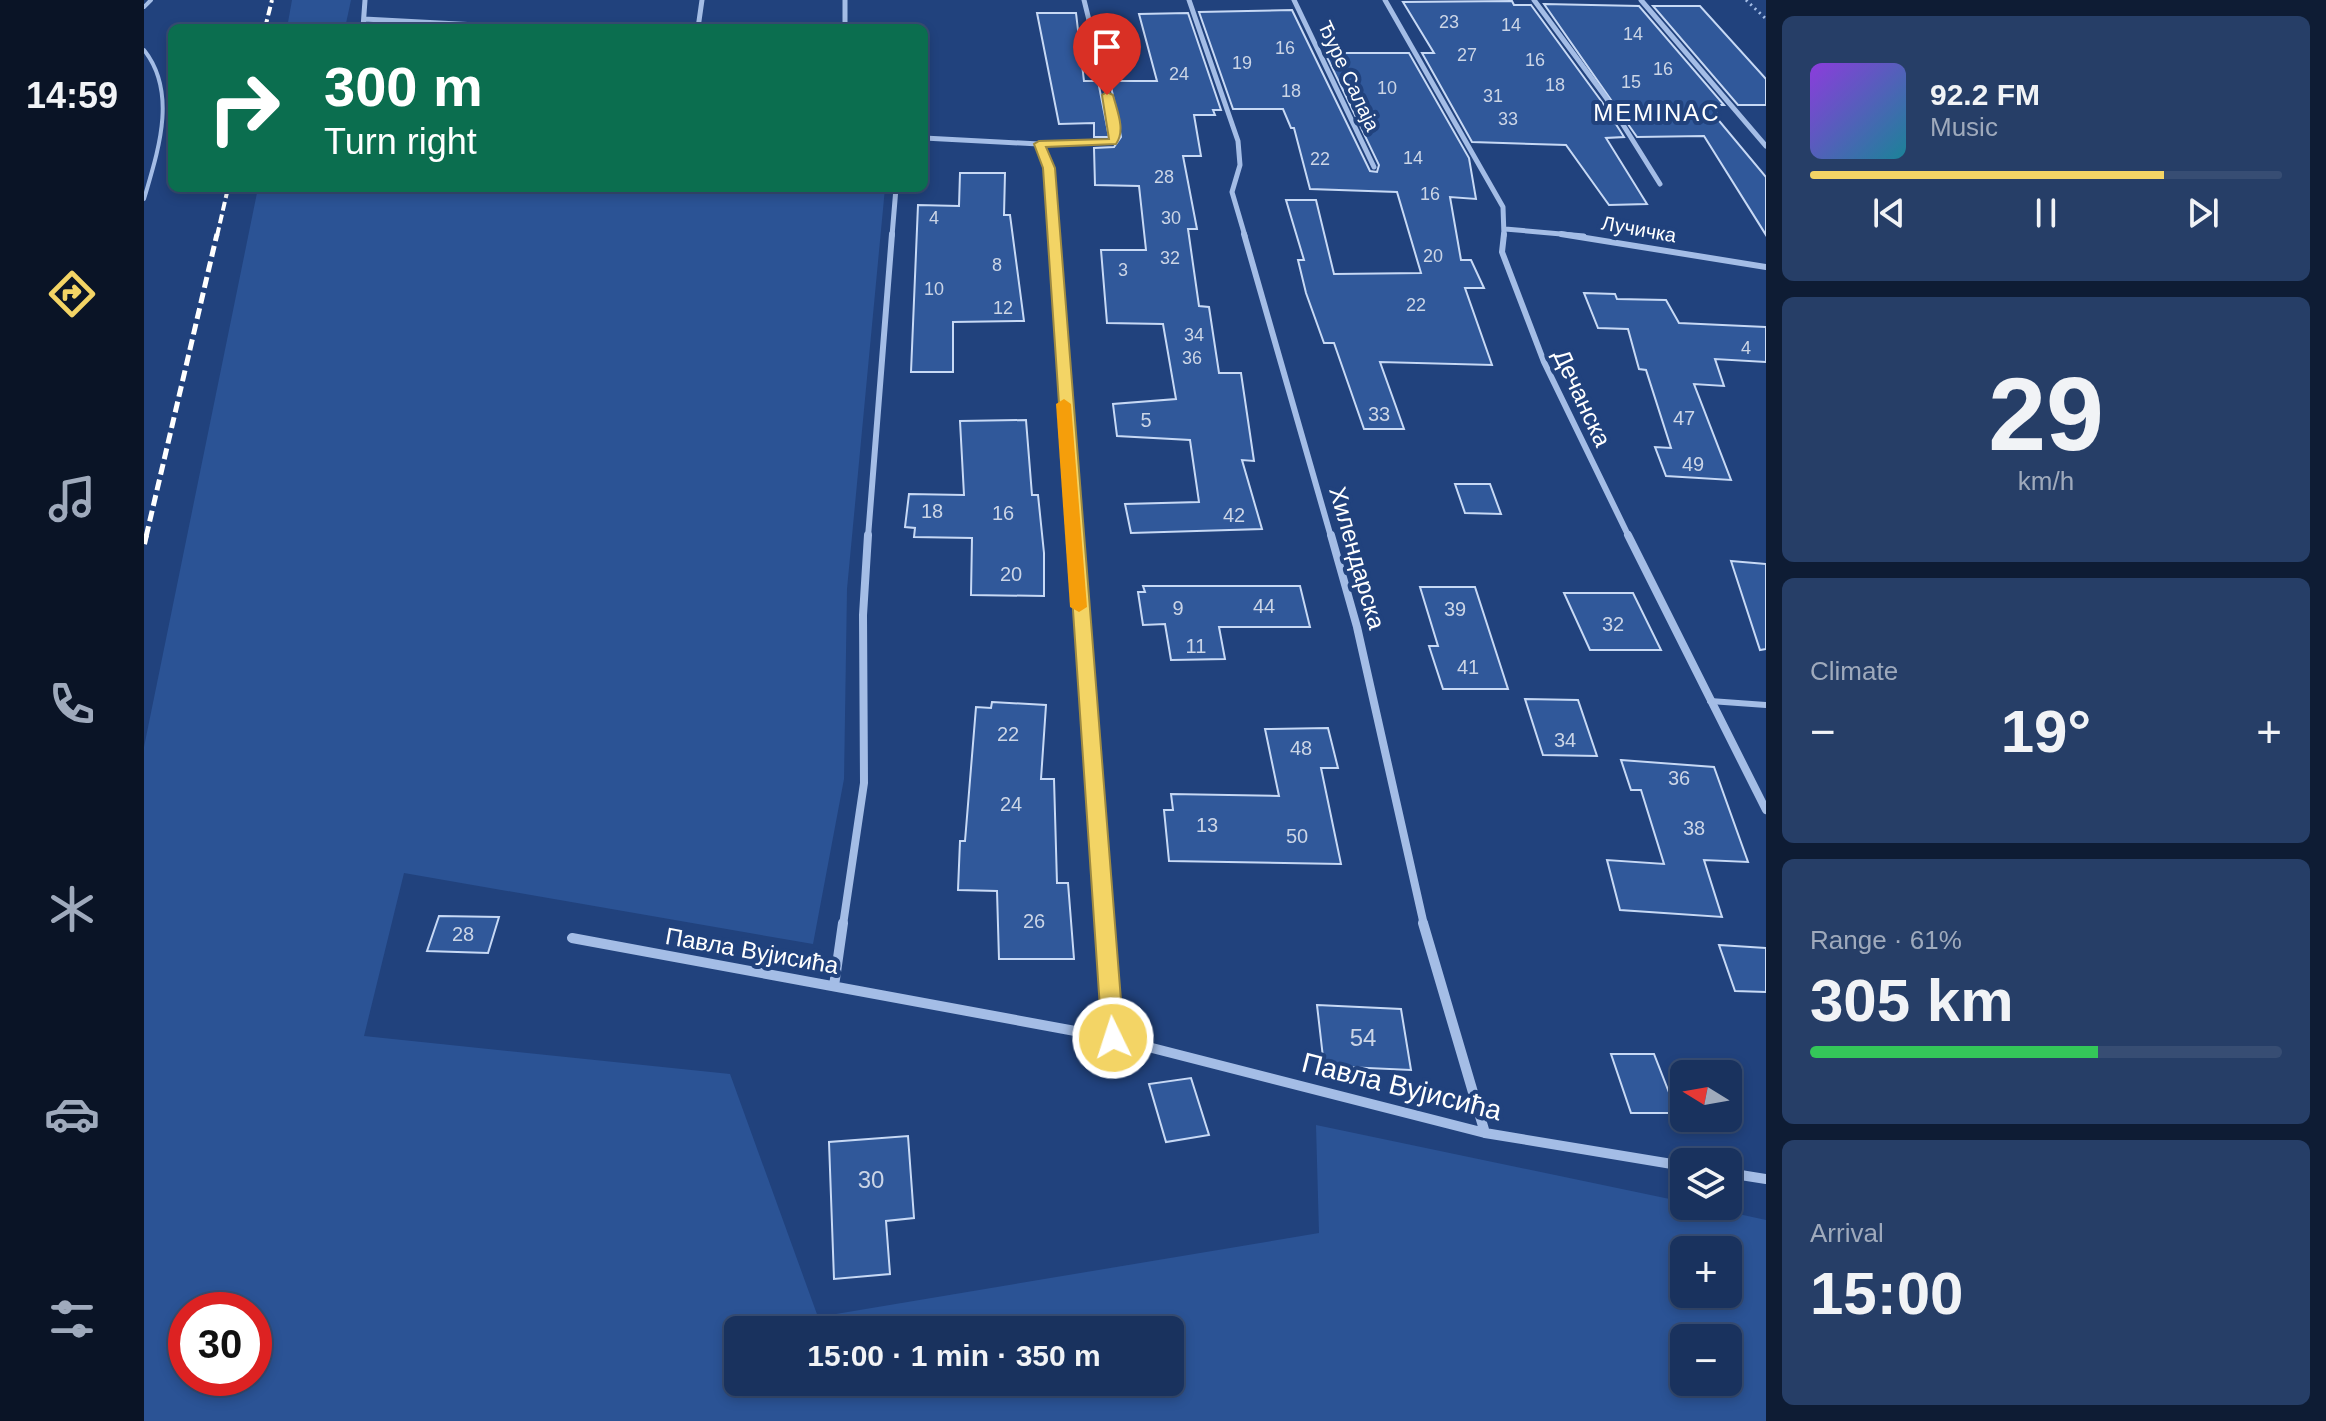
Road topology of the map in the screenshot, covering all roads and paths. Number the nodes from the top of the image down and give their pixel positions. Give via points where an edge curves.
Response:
1 (151, 0) edge
2 (365, 0) edge
3 (702, 0) edge
4 (845, 0) edge
5 (1084, 0) edge
6 (1189, 0) edge
7 (1294, 0) edge
8 (1385, 0) edge
9 (1534, 0) edge
10 (1641, 0) edge
11 (1746, 0) edge
12 (144, 7) edge
13 (364, 19) junction
14 (1766, 19) edge
15 (363, 24) edge
16 (457, 24) edge
17 (699, 24) edge
18 (845, 24) edge
19 (144, 50) edge
20 (928, 138) edge
21 (1039, 144) junction
22 (1766, 146) edge
23 (1374, 167) dead end
24 (1660, 184) dead end
25 (896, 192) edge
26 (144, 199) edge
27 (1505, 229) junction
28 (1766, 267) edge
29 (1709, 701) junction
30 (1766, 705) edge
31 (1766, 810) edge
32 (572, 938) dead end
33 (834, 986) junction
34 (1113, 1038) junction
35 (1485, 1133) junction
36 (1670, 1164) edge
37 (1742, 1175) edge
38 (1766, 1179) edge

1 - 12 lane
2 - 13 street
3 - 17 street
4 - 18 street
5 - 21 street via 1116,136 1112,142
6 - 35 street, Хилендарска via 1238,141 1240,165 1232,192 1357,627 1418,904
7 - 23 street, Ђуре Салаја
8 - 27 street, Дечанска via 1503,207
9 - 24 street via 1607,99
10 - 22 street
11 - 14 path
13 - 15 street
13 - 16 street
19 - 26 lane via 155,59 163,93 161,139
20 - 21 street
21 - 34 street via 1049,168
25 - 33 street via 863,615 864,783
27 - 28 street, Лучичка via 1597,237
27 - 29 street, Дечанска via 1506,270 1544,362
29 - 30 lane
29 - 31 street, Дечанска
32 - 33 street, Павла Вујисића
33 - 34 street, Павла Вујисића
34 - 35 street, Павла Вујисића
35 - 36 street, Павла Вујисића
37 - 38 street

